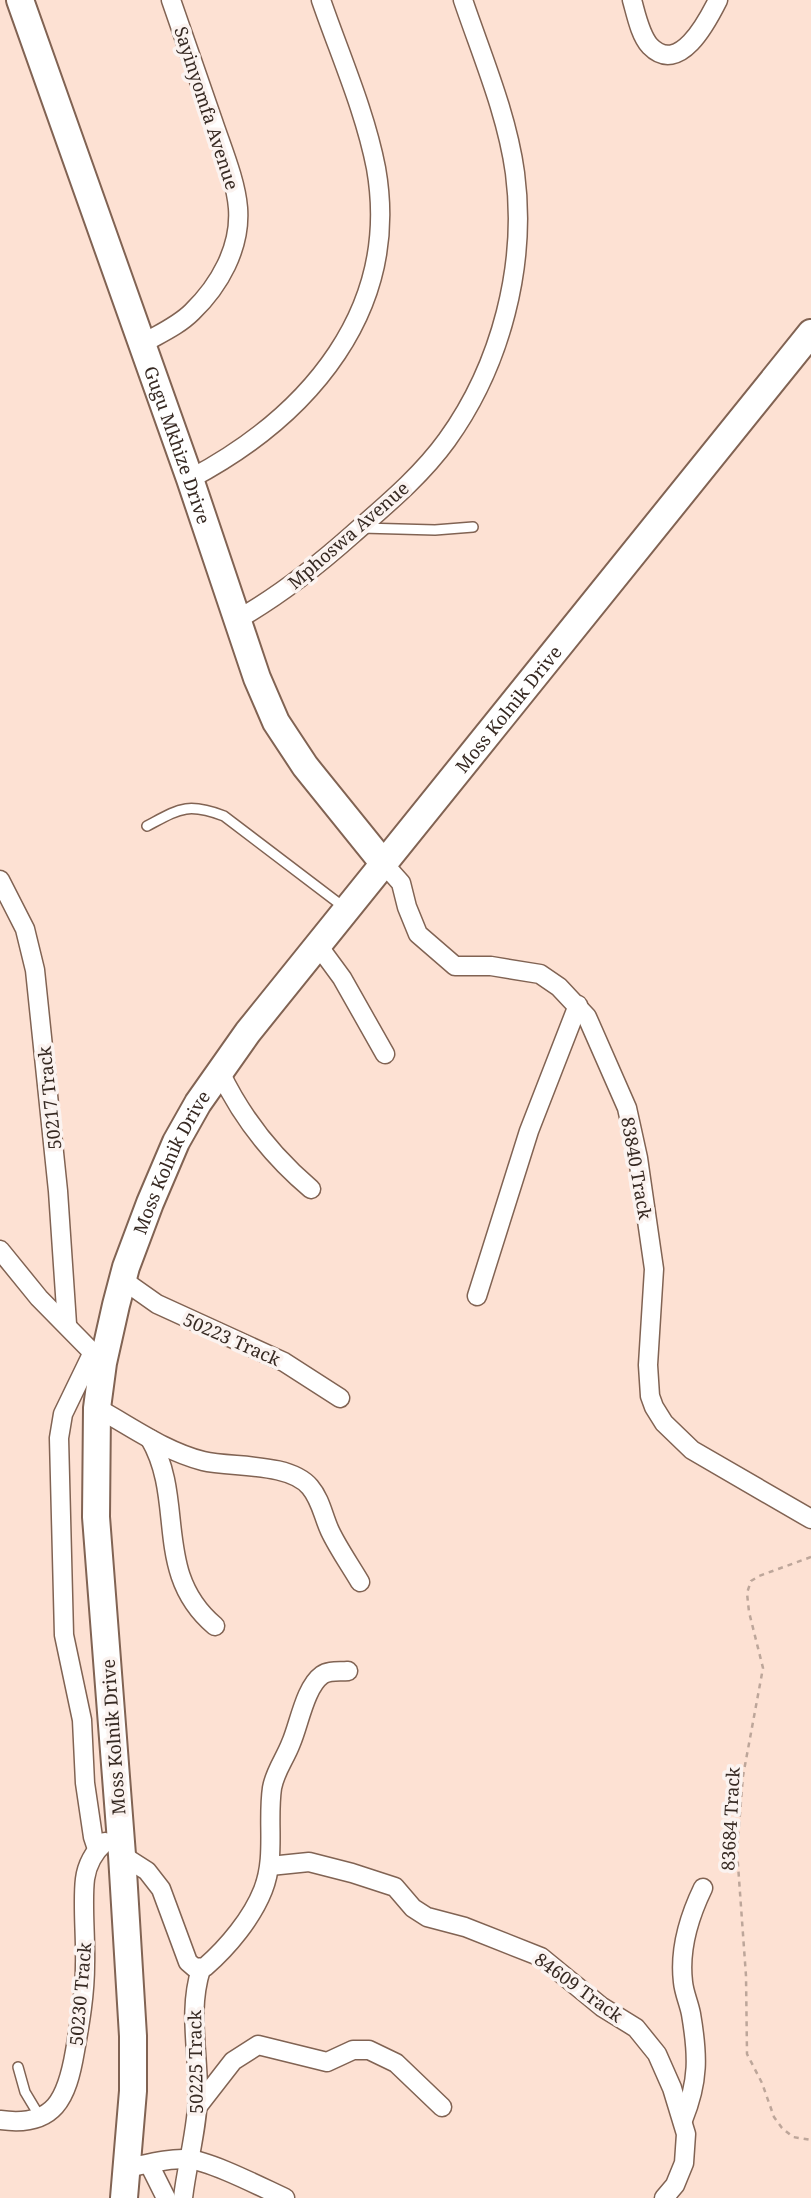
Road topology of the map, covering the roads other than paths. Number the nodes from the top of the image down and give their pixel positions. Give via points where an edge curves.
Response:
1 (20, 0) edge
2 (171, 0) edge
3 (321, 0) edge
4 (463, 0) edge
5 (632, 0) edge
6 (718, 0) edge
7 (811, 333) edge
8 (142, 344) junction
9 (190, 478) junction
10 (473, 527) dead end
11 (360, 528) junction
12 (238, 619) junction
13 (147, 826) dead end
14 (384, 864) junction
15 (0, 880) edge
16 (346, 909) junction
17 (317, 944) junction
18 (578, 1005) junction
19 (385, 1054) dead end
20 (220, 1072) junction
21 (311, 1189) dead end
22 (1, 1253) edge
23 (123, 1280) junction
24 (477, 1296) dead end
25 (67, 1324) junction
26 (98, 1358) junction
27 (341, 1398) dead end
28 (97, 1408) junction
29 (149, 1438) junction
30 (811, 1519) edge
31 (360, 1582) dead end
32 (215, 1626) dead end
33 (348, 1671) dead end
34 (114, 1846) junction
35 (270, 1866) junction
36 (704, 1888) dead end
37 (201, 1969) junction
38 (18, 2067) dead end
39 (198, 2106) junction
40 (442, 2106) dead end
41 (40, 2117) junction
42 (683, 2120) junction
43 (2, 2124) edge
44 (190, 2159) junction
45 (138, 2166) junction
46 (124, 2198) edge
47 (166, 2198) edge
48 (183, 2198) edge
49 (285, 2198) edge
50 (664, 2198) edge

1 - 8 main road, Gugu Mkhize Drive
2 - 8 street, Sayinyomfa Avenue via 239,208 236,239 212,289 190,314
3 - 9 street via 376,167 379,240 371,282 346,341 305,394 243,447
4 - 11 street, Mphoswa Avenue via 506,129 515,172 518,206 510,298 495,352 464,414 400,493
5 - 6 street via 650,46 677,54 687,48
7 - 14 main road, Moss Kolnik Drive
8 - 9 main road, Gugu Mkhize Drive
9 - 12 main road, Gugu Mkhize Drive
10 - 11 lane
11 - 12 street, Mphoswa Avenue via 273,600
12 - 14 main road, Gugu Mkhize Drive via 276,722 305,766
13 - 16 lane via 180,808 223,816
14 - 16 main road, Moss Kolnik Drive
14 - 18 street, 83840 Track via 401,883 418,934 455,966 540,974
15 - 25 street, 50217 Track via 25,929 35,970
16 - 17 main road, Moss Kolnik Drive
17 - 19 street
17 - 20 main road, Moss Kolnik Drive
18 - 24 street via 528,1130
18 - 30 street, 83840 Track via 617,1082 638,1158 654,1269 648,1365 654,1407 692,1450
20 - 21 street via 269,1149
20 - 23 main road, Moss Kolnik Drive via 176,1142
22 - 25 street
23 - 26 main road, Moss Kolnik Drive
23 - 27 street, 50223 Track via 157,1304 284,1362
25 - 26 street
26 - 28 main road, Moss Kolnik Drive
26 - 34 street via 64,1414 59,1438 64,1636 82,1720 93,1837
28 - 29 street
28 - 34 main road, Moss Kolnik Drive via 96,1517
29 - 31 street via 183,1456 300,1478 317,1497
29 - 32 street via 162,1465 172,1549 193,1605
33 - 35 street via 327,1672 311,1688 279,1766 271,1802
34 - 37 street via 156,1882 184,1958
34 - 41 street, 50230 Track via 89,1865 85,1984 72,2067 59,2103
34 - 45 main road, Moss Kolnik Drive via 133,2036
35 - 37 street via 249,1915
35 - 42 street, 84609 Track via 309,1862 390,1885 427,1917 465,1927 550,1962 602,2007 644,2035 657,2054
36 - 42 street via 685,1937 683,1983 696,2079
37 - 39 street, 50225 Track via 193,2013
38 - 41 lane via 25,2092
39 - 40 street via 233,2061 258,2045 327,2062 353,2050 369,2050 396,2063
39 - 44 street, 50225 Track
41 - 43 street
42 - 50 street, 84609 Track via 686,2153 680,2175
44 - 45 street
44 - 48 street, 50225 Track
44 - 49 street
45 - 46 main road, Moss Kolnik Drive
45 - 47 street

